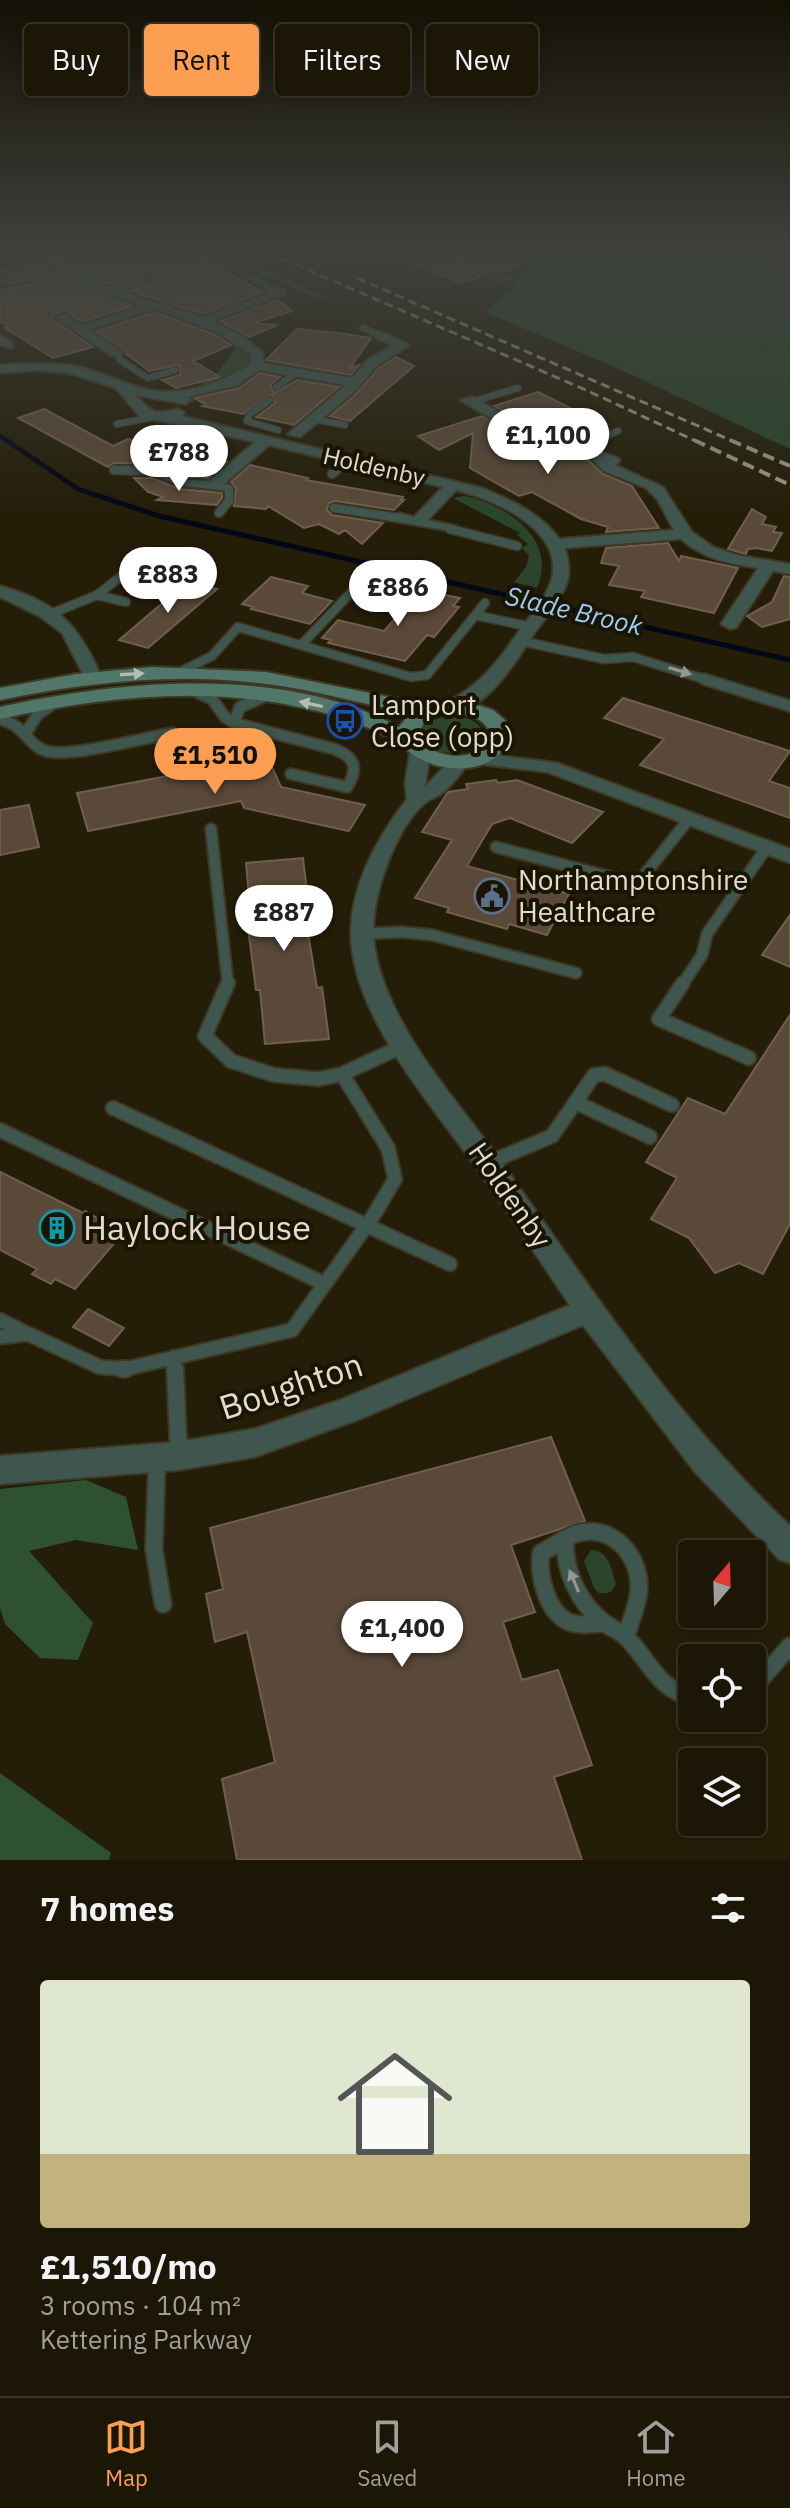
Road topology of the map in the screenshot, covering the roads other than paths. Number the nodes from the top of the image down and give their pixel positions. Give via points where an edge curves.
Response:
1 (96, 340) edge
2 (238, 340) edge
3 (395, 340) edge
4 (117, 353) joint
5 (257, 366) junction
6 (0, 369) edge
7 (176, 370) dead end
8 (297, 372) junction
9 (354, 382) junction
10 (121, 386) junction
11 (276, 387) dead end
12 (518, 388) dead end
13 (201, 391) junction
14 (156, 396) junction
15 (172, 396) junction
16 (270, 400) dead end
17 (469, 401) joint
18 (188, 406) junction
19 (138, 408) junction
20 (162, 416) junction
21 (313, 419) junction
22 (345, 425) dead end
23 (209, 426) junction
24 (278, 430) joint
25 (618, 431) dead end
26 (295, 434) junction
27 (317, 438) dead end
28 (264, 442) junction
29 (578, 448) junction
30 (347, 461) junction
31 (114, 470) dead end
32 (332, 474) dead end
33 (182, 482) joint
34 (453, 485) junction
35 (212, 486) junction
36 (229, 489) joint
37 (334, 508) dead end
38 (219, 513) dead end
39 (399, 518) joint
40 (417, 522) junction
41 (450, 529) joint
42 (685, 534) junction
43 (555, 544) junction
44 (517, 546) dead end
45 (769, 564) junction
46 (790, 569) edge
47 (359, 584) dead end
48 (170, 585) dead end
49 (0, 591) edge
50 (97, 595) junction
51 (126, 602) dead end
52 (485, 603) dead end
53 (48, 615) junction
54 (475, 615) junction
55 (730, 624) dead end
56 (531, 627) junction
57 (303, 643) junction
58 (214, 665) junction
59 (92, 676) junction
60 (493, 684) junction
61 (191, 690) junction
62 (0, 694) edge
63 (266, 696) junction
64 (59, 701) junction
65 (790, 706) edge
66 (452, 707) junction
67 (430, 710) junction
68 (0, 716) edge
69 (234, 723) junction
70 (500, 726) junction
71 (27, 731) junction
72 (172, 733) dead end
73 (414, 748) junction
74 (469, 761) junction
75 (550, 767) junction
76 (291, 774) dead end
77 (417, 800) junction
78 (689, 819) junction
79 (211, 829) dead end
80 (496, 847) dead end
81 (767, 847) junction
82 (790, 856) edge
83 (362, 934) junction
84 (576, 973) dead end
85 (405, 1045) junction
86 (749, 1058) dead end
87 (342, 1074) junction
88 (575, 1102) junction
89 (672, 1105) dead end
90 (113, 1108) dead end
91 (0, 1130) edge
92 (650, 1137) dead end
93 (488, 1163) junction
94 (367, 1225) junction
95 (450, 1264) dead end
96 (325, 1284) junction
97 (590, 1309) junction
98 (0, 1320) edge
99 (28, 1334) junction
100 (0, 1337) edge
101 (174, 1357) junction
102 (168, 1457) junction
103 (0, 1470) edge
104 (565, 1539) junction
105 (790, 1548) edge
106 (163, 1604) dead end
107 (605, 1623) junction
108 (626, 1637) junction
109 (790, 1646) edge
110 (766, 1673) edge
111 (678, 1692) edge

1 - 4 street
2 - 5 street via 253,348 260,359
3 - 9 street via 407,343 379,357
4 - 7 lane via 148,378
5 - 8 street
5 - 13 street via 243,378
6 - 10 street via 75,370
8 - 9 street
8 - 11 lane
9 - 21 street
10 - 14 street
10 - 19 street
12 - 17 lane
13 - 15 street
13 - 18 street
14 - 15 street
14 - 19 street
15 - 18 street, Holdenby
16 - 24 lane via 247,421
17 - 29 street via 538,439
18 - 20 street
18 - 23 street, Holdenby
19 - 20 street, Holdenby
19 - 20 lane via 121,423
20 - 23 street, Holdenby
21 - 22 lane
21 - 26 street
23 - 28 street, Holdenby
24 - 26 street
25 - 29 lane
26 - 27 street
28 - 30 street, Holdenby
28 - 35 street
29 - 42 street via 620,474 653,486 667,499
30 - 32 lane
30 - 34 street, Holdenby
31 - 33 lane via 153,471
33 - 35 street
34 - 40 street
34 - 43 street, Holdenby via 523,512
35 - 36 street
36 - 38 lane via 229,501
37 - 39 lane
39 - 40 street
40 - 41 street
41 - 44 lane
42 - 43 street
42 - 45 street via 715,552
43 - 56 street via 560,577
45 - 46 street
45 - 55 street
47 - 57 lane
48 - 50 lane via 124,574
49 - 53 street
50 - 51 lane
50 - 53 lane
52 - 54 lane
53 - 59 street via 68,629
54 - 56 lane
54 - 57 lane via 427,675 411,677 310,650
56 - 60 street
56 -> 65 lane via 604,659 633,657
57 - 58 lane via 238,627
59 -> 58 street via 178,673
58 - 67 street
59 - 62 street
60 - 66 street
60 - 70 street via 490,699
61 - 63 street
61 - 64 street
61 - 69 lane via 212,699
63 - 69 lane via 240,706
73 -> 63 street via 350,714
64 - 68 street
64 - 71 lane via 38,714
66 - 67 street
66 - 70 street via 478,710
67 - 73 street via 409,724 406,733
68 - 71 lane
69 - 76 lane via 334,749 355,765 347,787
70 - 74 street via 498,747
70 - 75 street via 523,751
71 - 72 lane via 32,745 58,753
73 - 74 street via 445,761
73 - 77 street, Holdenby
74 - 75 street
74 - 77 street, Holdenby
75 - 78 street
77 - 83 street, Holdenby via 373,875
78 - 80 lane via 637,884
78 - 81 street
79 - 87 lane via 228,986 205,1036 231,1061 274,1075 319,1079
81 - 82 street
81 - 86 lane via 707,934 702,955 659,1019
83 - 84 lane via 432,935
83 - 85 street, Holdenby via 364,962 374,989
85 - 87 lane
85 - 93 street, Holdenby
87 - 94 lane via 388,1148 395,1179
88 - 89 lane via 594,1075 605,1074
88 - 92 lane
88 - 93 lane via 552,1136
90 - 94 lane
91 - 96 lane
93 - 97 street, Holdenby
94 - 95 lane
94 - 96 lane
96 - 101 lane via 292,1330
97 - 102 street, Boughton via 309,1426 254,1443
97 - 105 street, Holdenby via 708,1465
98 - 99 lane
99 - 100 lane
99 - 101 lane via 100,1367 125,1369
101 - 102 lane
102 - 103 street, Boughton
102 - 106 lane via 154,1550
107 -> 104 lane via 583,1601 564,1556
104 - 107 lane via 541,1553 538,1569 553,1611 564,1621 585,1626
104 - 108 lane via 582,1530 601,1531 624,1549 638,1576 639,1591
107 - 108 lane
108 - 111 lane via 663,1685
109 - 110 lane

